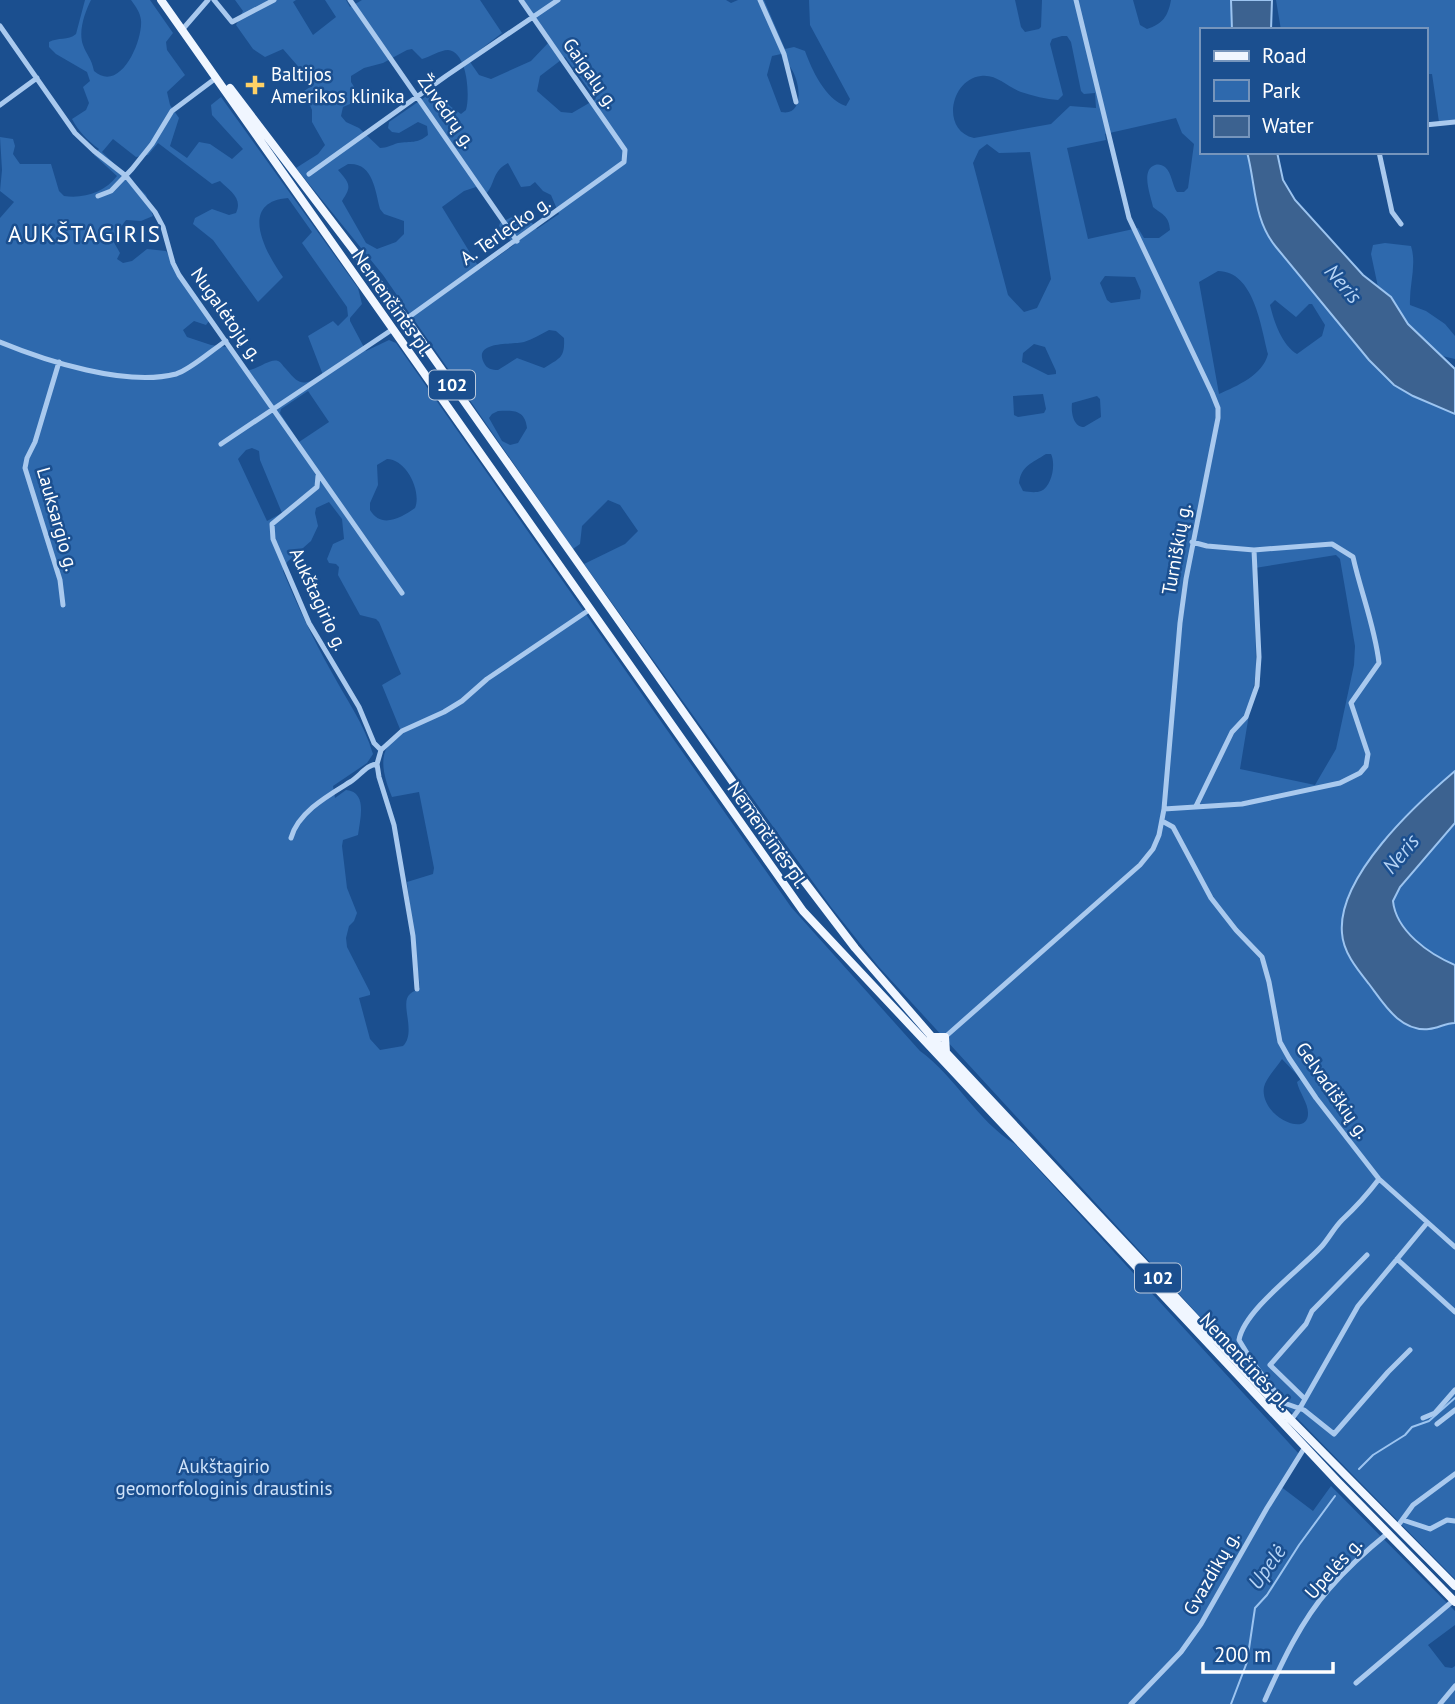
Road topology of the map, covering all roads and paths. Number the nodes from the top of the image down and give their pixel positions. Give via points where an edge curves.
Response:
1 (161, 0) edge
2 (167, 0) edge
3 (208, 0) edge
4 (214, 0) edge
5 (274, 0) edge
6 (350, 0) edge
7 (521, 0) edge
8 (558, 0) edge
9 (760, 0) edge
10 (1076, 0) edge
11 (533, 17) junction
12 (0, 26) edge
13 (184, 28) junction
14 (37, 78) junction
15 (216, 78) junction
16 (418, 96) junction
17 (796, 102) dead end
18 (0, 105) edge
19 (1455, 122) edge
20 (1427, 125) edge
21 (1379, 154) edge
22 (623, 165) joint
23 (295, 173) junction
24 (309, 174) junction
25 (126, 176) junction
26 (307, 188) junction
27 (98, 196) dead end
28 (1401, 224) dead end
29 (517, 241) junction
30 (406, 319) junction
31 (393, 329) junction
32 (226, 341) junction
33 (0, 342) edge
34 (59, 362) junction
35 (275, 409) junction
36 (221, 444) dead end
37 (317, 472) junction
38 (1192, 542) junction
39 (1254, 550) junction
40 (402, 593) dead end
41 (63, 605) dead end
42 (589, 610) junction
43 (698, 733) junction
44 (684, 744) junction
45 (381, 750) junction
46 (377, 764) junction
47 (1196, 806) junction
48 (1164, 809) junction
49 (1162, 821) junction
50 (290, 838) dead end
51 (418, 989) dead end
52 (897, 998) junction
53 (889, 1005) junction
54 (931, 1037) junction
55 (945, 1037) junction
56 (946, 1053) junction
57 (1002, 1119) junction
58 (1379, 1179) junction
59 (1427, 1223) junction
60 (1455, 1247) edge
61 (1367, 1255) dead end
62 (1396, 1259) junction
63 (1455, 1312) edge
64 (1410, 1350) dead end
65 (1455, 1390) edge
66 (1305, 1399) junction
67 (1300, 1408) junction
68 (1455, 1410) edge
69 (1423, 1418) dead end
70 (1291, 1420) junction
71 (1437, 1424) dead end
72 (1305, 1447) junction
73 (1455, 1474) edge
74 (1455, 1521) edge
75 (1400, 1524) junction
76 (1388, 1533) junction
77 (1455, 1586) edge
78 (1454, 1601) edge
79 (1356, 1683) dead end
80 (1455, 1686) edge
81 (1265, 1700) dead end
82 (1131, 1704) edge
83 (1440, 1704) edge

1 - 13 main road, Nemenčinės pl. / 102
2 - 13 main road, Nemenčinės pl. / 102
3 - 13 street
4 - 5 street via 232,22
6 - 16 street, Žuvėdrų g.
7 - 11 street, Gaigalų g.
8 - 11 street
9 - 17 street via 784,54
10 - 38 street, Turniškių g. via 1129,218 1218,408
11 - 16 street
11 - 22 street, Gaigalų g. via 625,150
12 - 14 street, Nugalėtojų g.
13 - 15 main road, Nemenčinės pl. / 102
13 - 23 main road, Nemenčinės pl. / 102
14 - 18 street
14 - 25 street, Nugalėtojų g. via 82,140
15 - 25 street via 172,111
15 - 31 main road, Nemenčinės pl. / 102
16 - 24 street
16 - 29 street, Žuvėdrų g.
19 - 20 street
21 - 28 street via 1392,212
22 - 29 street, A. Terlecko g.
23 - 24 street
23 - 26 main road, Nemenčinės pl. / 102
24 - 26 street
25 - 27 street
25 - 32 street, Nugalėtojų g. via 161,221 175,269
26 - 30 main road, Nemenčinės pl. / 102
29 - 30 street, A. Terlecko g.
30 - 31 main road
30 - 43 main road, Nemenčinės pl. / 102
31 - 35 street
31 - 42 main road, Nemenčinės pl. / 102
32 - 34 street via 178,373 148,377
32 - 35 street, Nugalėtojų g.
33 - 34 street
34 - 41 street, Lauksargio g. via 26,468 60,580
35 - 36 street
35 - 37 street, Nugalėtojų g.
37 - 40 street, Nugalėtojų g.
37 - 45 street, Aukštagirio g. via 317,487 272,524 273,539 309,623
38 - 39 street
38 - 48 street, Turniškių g.
39 - 47 street via 1256,693
39 - 47 street via 1332,544 1353,557 1379,663 1351,703 1368,763 1340,783 1242,804
42 - 44 main road, Nemenčinės pl. / 102
42 - 45 street via 461,701 402,731
43 - 44 main road
43 - 52 main road, Nemenčinės pl. / 102 via 828,914
44 - 53 main road, Nemenčinės pl. / 102 via 803,911
45 - 46 street
46 - 50 street via 299,820
46 - 51 street via 394,825
47 - 48 street
48 - 49 street, Turniškių g.
49 - 55 street, Turniškių g. via 1153,849 1140,865
49 - 58 street, Gelvadiškių g. via 1173,827 1211,898 1259,953 1280,1042 1316,1098
52 - 53 main road
52 - 54 main road, Nemenčinės pl. / 102
53 - 57 main road, Nemenčinės pl. / 102
54 - 55 main road
54 - 56 main road, Nemenčinės pl. / 102
55 - 56 main road
56 - 57 main road, Nemenčinės pl. / 102
57 - 70 main road, Nemenčinės pl. / 102
57 - 72 main road, Nemenčinės pl. / 102
58 - 59 street, Gelvadiškių g.
58 - 67 street via 1242,1330 1239,1340 1253,1363 1284,1403
59 - 60 street, Gelvadiškių g.
59 - 62 street
61 - 66 street via 1312,1311 1270,1365
62 - 63 street
62 - 66 street via 1357,1306
64 - 67 street via 1334,1434
65 - 69 street
66 - 67 street
67 - 70 street
68 - 71 street
70 - 75 main road, Nemenčinės pl. / 102
72 - 76 main road, Nemenčinės pl. / 102
72 - 82 street, Gvazdikų g. via 1193,1636
73 - 75 street via 1413,1505
74 - 75 street via 1447,1520 1430,1530
75 - 77 main road, Nemenčinės pl. / 102
76 - 78 main road, Nemenčinės pl. / 102
76 - 81 street, Upelės g. via 1327,1591 1286,1652
78 - 79 street
80 - 83 street

